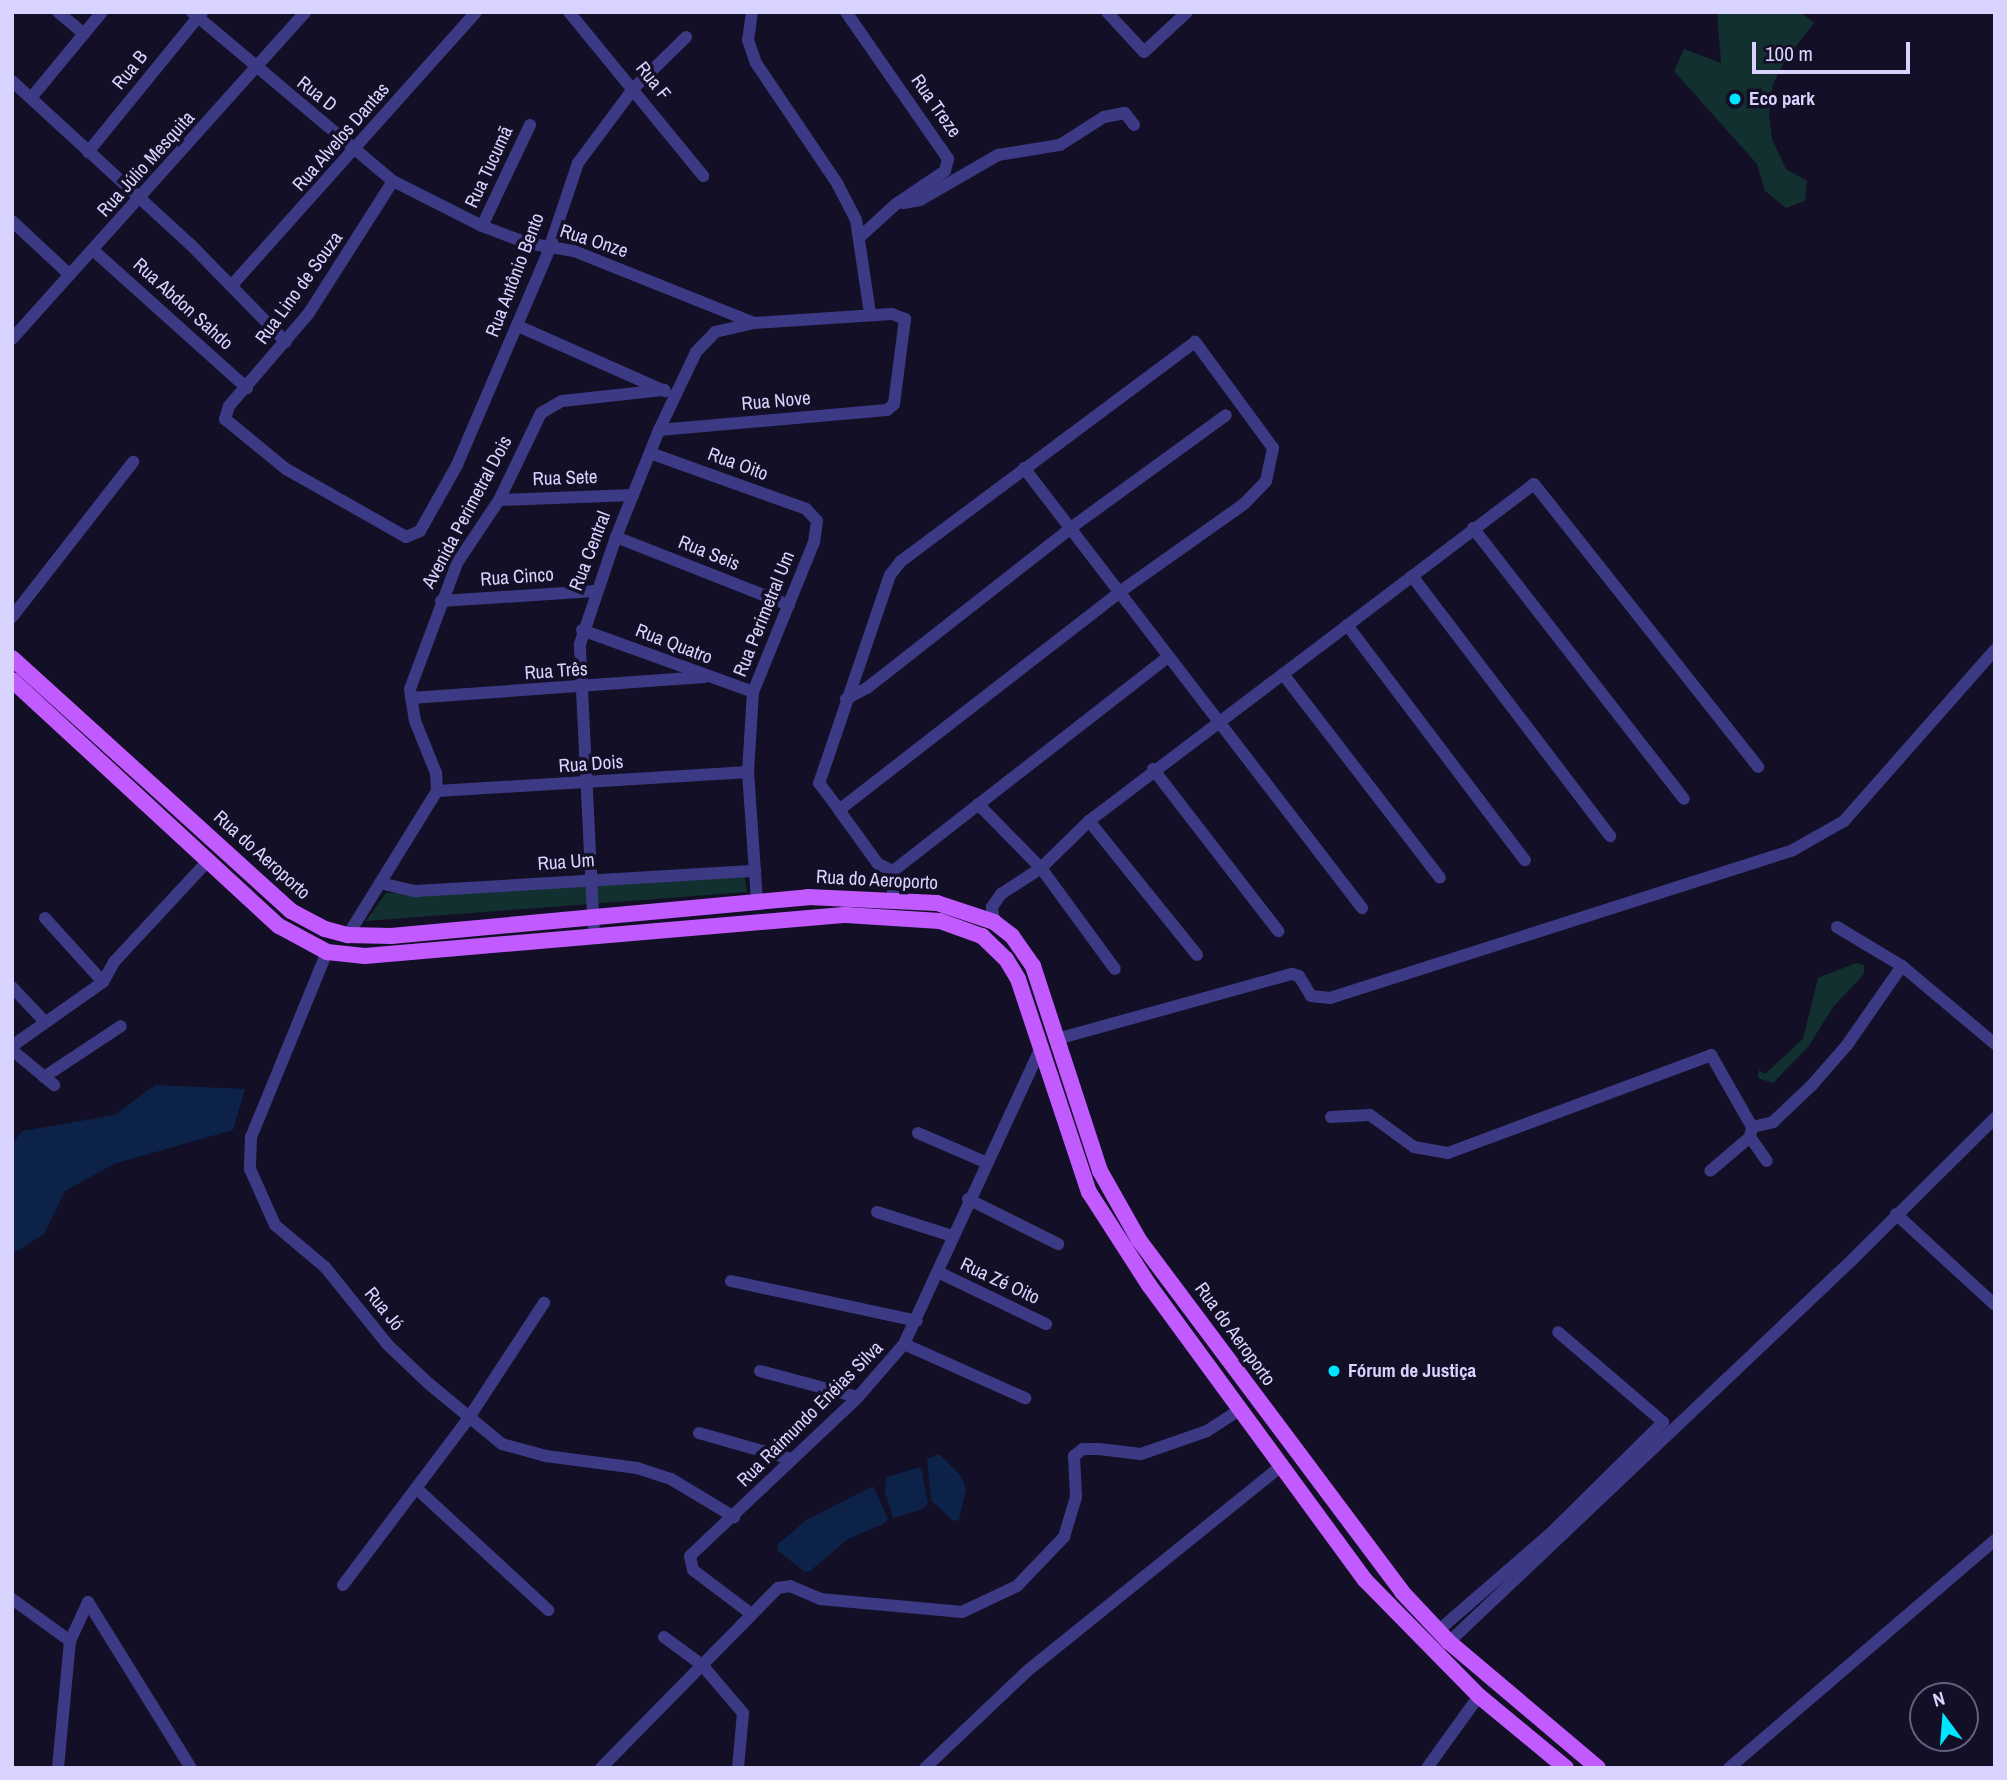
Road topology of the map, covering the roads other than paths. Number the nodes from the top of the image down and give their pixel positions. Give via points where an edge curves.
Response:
1 (58, 12) edge
2 (102, 12) edge
3 (305, 12) edge
4 (476, 12) edge
5 (569, 12) edge
6 (752, 12) edge
7 (1107, 12) edge
8 (1187, 12) edge
9 (198, 14) edge
10 (850, 14) edge
11 (84, 34) junction
12 (687, 37) dead end
13 (256, 70) junction
14 (13, 84) edge
15 (634, 88) junction
16 (31, 98) junction
17 (530, 125) dead end
18 (1134, 125) dead end
19 (356, 149) junction
20 (88, 152) junction
21 (704, 176) dead end
22 (393, 181) junction
23 (423, 197) joint
24 (141, 200) junction
25 (896, 204) junction
26 (12, 221) edge
27 (482, 226) junction
28 (861, 236) junction
29 (550, 247) junction
30 (93, 250) junction
31 (70, 275) junction
32 (232, 285) junction
33 (870, 314) junction
34 (754, 323) junction
35 (518, 326) junction
36 (12, 338) edge
37 (286, 342) junction
38 (247, 388) junction
39 (670, 392) junction
40 (226, 411) joint
41 (1226, 415) dead end
42 (659, 430) junction
43 (650, 453) junction
44 (133, 462) dead end
45 (1024, 468) junction
46 (633, 495) junction
47 (499, 500) junction
48 (813, 513) joint
49 (1072, 527) junction
50 (1473, 528) junction
51 (616, 537) junction
52 (1412, 576) junction
53 (1121, 591) junction
54 (595, 592) junction
55 (441, 601) junction
56 (789, 605) junction
57 (12, 617) edge
58 (1347, 625) junction
59 (582, 630) junction
60 (1995, 650) edge
61 (1168, 657) junction
62 (12, 658) edge
63 (1283, 674) junction
64 (704, 677) junction
65 (12, 680) edge
66 (581, 689) junction
67 (753, 692) junction
68 (411, 698) junction
69 (846, 699) junction
70 (1217, 720) junction
71 (1758, 767) dead end
72 (1153, 769) junction
73 (748, 772) junction
74 (587, 784) junction
75 (437, 790) junction
76 (1684, 799) dead end
77 (978, 804) junction
78 (839, 810) junction
79 (1090, 821) junction
80 (1610, 836) dead end
81 (1525, 860) dead end
82 (208, 861) junction
83 (1041, 868) junction
84 (893, 870) junction
85 (755, 871) junction
86 (1440, 878) dead end
87 (592, 879) junction
88 (380, 883) junction
89 (757, 900) junction
90 (893, 900) junction
91 (1362, 908) dead end
92 (593, 916) junction
93 (45, 918) dead end
94 (994, 922) junction
95 (1837, 927) dead end
96 (1278, 931) dead end
97 (348, 935) junction
98 (594, 935) junction
99 (327, 952) junction
100 (1197, 955) dead end
101 (1902, 966) junction
102 (1115, 970) dead end
103 (103, 982) junction
104 (12, 988) edge
105 (44, 1021) junction
106 (121, 1026) dead end
107 (1057, 1039) junction
108 (1995, 1044) edge
109 (12, 1048) edge
110 (1040, 1050) junction
111 (1331, 1117) dead end
112 (1995, 1118) edge
113 (1083, 1124) junction
114 (1065, 1129) junction
115 (1751, 1132) junction
116 (918, 1133) dead end
117 (1767, 1160) dead end
118 (985, 1162) junction
119 (1710, 1171) dead end
120 (968, 1199) junction
121 (877, 1212) dead end
122 (1896, 1214) junction
123 (952, 1236) junction
124 (1058, 1244) dead end
125 (938, 1272) junction
126 (731, 1280) dead end
127 (544, 1303) dead end
128 (1995, 1305) edge
129 (917, 1321) junction
130 (1046, 1324) dead end
131 (1558, 1332) dead end
132 (904, 1344) junction
133 (760, 1371) dead end
134 (859, 1397) junction
135 (1025, 1398) dead end
136 (1239, 1410) junction
137 (468, 1419) junction
138 (699, 1433) dead end
139 (791, 1459) junction
140 (1280, 1467) junction
141 (1318, 1484) junction
142 (416, 1488) junction
143 (1303, 1498) junction
144 (734, 1517) junction
145 (1995, 1540) edge
146 (343, 1586) dead end
147 (12, 1599) edge
148 (548, 1610) dead end
149 (750, 1612) junction
150 (1444, 1636) junction
151 (664, 1637) dead end
152 (70, 1641) junction
153 (702, 1665) junction
154 (1479, 1696) junction
155 (58, 1768) edge
156 (191, 1768) edge
157 (601, 1768) edge
158 (738, 1768) edge
159 (925, 1768) edge
160 (1427, 1768) edge
161 (1566, 1768) edge
162 (1598, 1768) edge
163 (1729, 1768) edge

1 - 11 street
2 - 11 street
3 - 13 street, Rua Júlio Mesquita
4 - 19 street, Rua Alvelos Dantas
5 - 15 street, Rua F
6 - 28 street via 748,40 756,63 837,183
7 - 8 street via 1144,52
9 - 13 street, Rua D
9 - 20 street, Rua B
10 - 25 street, Rua Treze via 948,159 945,171
11 - 16 street
12 - 15 street, Rua Antônio Bento
13 - 19 street, Rua D
13 - 24 street, Rua Júlio Mesquita
14 - 16 street
15 - 21 street, Rua F
15 - 29 street, Rua Antônio Bento via 578,163
16 - 20 street
17 - 27 street, Rua Tucumã
18 - 25 street via 1125,113 1104,117 1060,145 998,155 920,200
19 - 22 street, Rua D
19 - 32 street, Rua Alvelos Dantas
20 - 24 street
22 - 23 street, Rua D
22 - 37 street, Rua Lino de Souza via 337,272
23 - 27 street, Rua Onze
24 - 30 street, Rua Júlio Mesquita
24 - 32 street
25 - 28 street, Rua Treze
26 - 31 street
27 - 29 street, Rua Onze
28 - 33 street
29 - 34 street, Rua Onze via 587,255
29 - 35 street, Rua Antônio Bento
30 - 31 street, Rua Júlio Mesquita
30 - 38 street, Rua Abdon Sahdo
31 - 36 street, Rua Júlio Mesquita
32 - 37 street
33 - 34 street, Rua Central
33 - 42 street, Rua Nove via 900,316 907,326 894,404 882,411
34 - 39 street, Rua Central via 715,332 705,339
35 - 39 street
35 - 40 street, Rua Antônio Bento via 420,531 401,535 286,469 228,424
37 - 38 street, Rua Lino de Souza
38 - 40 street, Rua Lino de Souza
39 - 42 street, Rua Central
39 - 47 street, Avenida Perimetral Dois via 547,406
41 - 49 street
42 - 43 street, Rua Central
43 - 46 street, Rua Central
43 - 48 street, Rua Oito
44 - 57 street
45 - 49 street
45 - 53 street via 1190,342 1200,346 1273,448 1273,464 1266,481 1244,504
45 - 69 street via 901,561 890,575
46 - 47 street, Rua Sete
46 - 51 street, Rua Central
47 - 55 street, Avenida Perimetral Dois via 457,564
48 - 56 street, Rua Perimetral Um via 817,522 814,542
49 - 53 street
49 - 69 street via 867,688
50 - 52 street
50 - 71 street via 1529,485 1538,485
50 - 76 street
51 - 54 street, Rua Central
51 - 56 street, Rua Seis
52 - 58 street
52 - 80 street
53 - 61 street
53 - 78 street
54 - 55 street, Rua Cinco
54 - 59 street, Rua Central
55 - 68 street, Avenida Perimetral Dois
56 - 67 street, Rua Perimetral Um
58 - 63 street
58 - 81 street
59 - 64 street, Rua Quatro
59 - 66 street, Rua Central
60 - 107 street via 1970,673 1844,821 1793,850 1330,998 1311,996 1299,976 1292,974
61 - 70 street
61 - 77 street
62 - 97 main road, Rua do Aeroporto via 291,911
63 - 70 street
63 - 86 street
64 - 66 street, Rua Três
64 - 67 street, Rua Quatro
65 - 82 main road, Rua do Aeroporto
66 - 68 street, Rua Três
66 - 74 street, Rua Central
67 - 73 street, Rua Perimetral Um
68 - 75 street via 436,773
69 - 78 street via 819,773 819,783
70 - 72 street
70 - 91 street
72 - 79 street
72 - 96 street
73 - 74 street, Rua Dois
73 - 85 street, Rua Perimetral Um
74 - 75 street, Rua Dois
74 - 87 street, Rua Central
75 - 88 street
77 - 83 street
77 - 84 street
78 - 84 street via 878,864
79 - 83 street
79 - 100 street
82 - 99 main road, Rua do Aeroporto via 279,926
82 - 103 street via 114,962
83 - 94 street via 1001,894 992,907
83 - 102 street
84 - 90 street
85 - 87 street, Rua Um
85 - 89 street, Rua Perimetral Um
87 - 88 street, Rua Um via 416,891
87 - 92 street, Rua Central
88 - 97 street
89 - 90 main road, Rua do Aeroporto
89 - 92 main road, Rua do Aeroporto
90 - 94 main road, Rua do Aeroporto via 957,906
92 - 97 main road, Rua do Aeroporto via 391,936
92 - 98 street, Rua Central
93 - 103 street
94 - 107 main road, Rua do Aeroporto via 1012,936 1033,966
95 - 101 street
98 - 99 main road, Rua do Aeroporto via 365,956
98 - 110 main road, Rua do Aeroporto via 780,917 940,920 982,936 1006,959 1018,979
99 - 137 street, Rua Jó via 251,1137 250,1169 275,1225 325,1267 388,1345
101 - 108 street
101 - 115 street via 1847,1045 1812,1085 1773,1122
103 - 105 street
104 - 105 street
105 - 109 street
106 - 109 street via 49,1081
107 - 113 main road, Rua do Aeroporto
110 - 114 main road, Rua do Aeroporto
110 - 118 street, Rua Raimundo Enéias Silva
111 - 115 street via 1370,1115 1414,1147 1447,1153 1711,1055
112 - 122 street
113 - 114 main road
113 - 141 main road, Rua do Aeroporto via 1105,1181 1139,1240
114 - 136 main road, Rua do Aeroporto via 1102,1215
115 - 117 street
115 - 119 street
116 - 118 street
118 - 120 street, Rua Raimundo Enéias Silva
120 - 123 street, Rua Raimundo Enéias Silva
120 - 124 street
121 - 123 street
122 - 128 street
122 - 150 street
123 - 125 street, Rua Raimundo Enéias Silva
125 - 129 street, Rua Raimundo Enéias Silva
125 - 130 street, Rua Zé Oito
126 - 129 street
127 - 137 street
129 - 132 street, Rua Raimundo Enéias Silva
131 - 150 street via 1663,1422
132 - 134 street, Rua Raimundo Enéias Silva
132 - 135 street
133 - 134 street
134 - 139 street, Rua Raimundo Enéias Silva
136 - 140 main road, Rua do Aeroporto
136 - 149 street via 1207,1431 1141,1454 1083,1449 1074,1456 1076,1497 1064,1537 1017,1586 962,1612 820,1599 790,1586 778,1588
137 - 142 street
137 - 144 street, Rua Jó via 517,1451 618,1463 671,1479
138 - 139 street
139 - 144 street, Rua Raimundo Enéias Silva
140 - 143 main road, Rua do Aeroporto
140 - 159 street via 1026,1672
141 - 143 main road
141 - 150 main road, Rua do Aeroporto via 1390,1577
142 - 146 street
142 - 148 street
143 - 154 main road, Rua do Aeroporto via 1365,1580
144 - 149 street, Rua Raimundo Enéias Silva via 689,1561 692,1570
145 - 163 street
147 - 152 street
149 - 153 street
150 - 162 main road, Rua do Aeroporto
151 - 153 street
152 - 155 street
152 - 156 street via 88,1602
153 - 157 street
153 - 158 street via 743,1713
154 - 160 street
154 - 161 main road, Rua do Aeroporto

